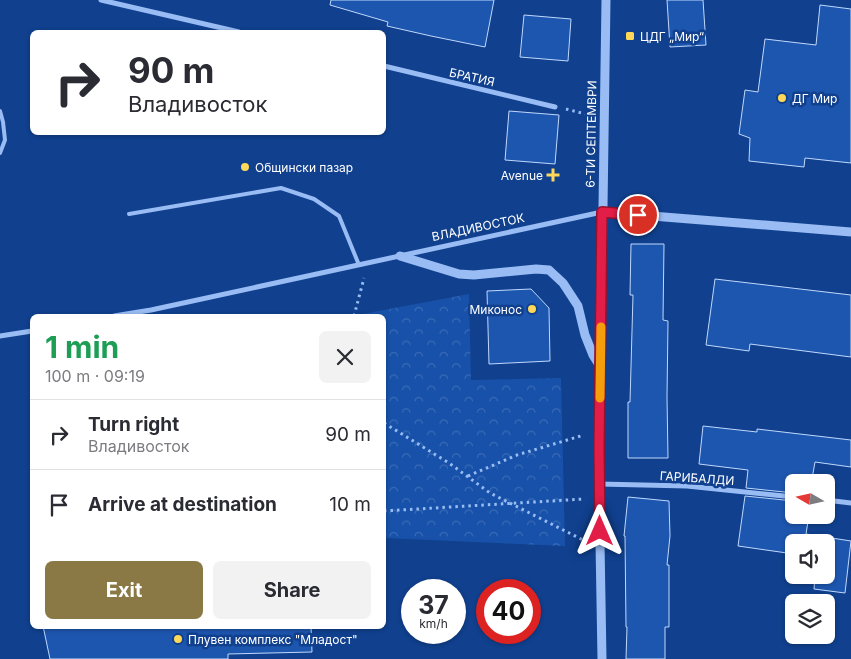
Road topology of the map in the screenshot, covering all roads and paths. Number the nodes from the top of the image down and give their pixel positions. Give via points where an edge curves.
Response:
1 (101, 0) edge
2 (606, 0) edge
3 (230, 30) edge
4 (386, 66) edge
5 (555, 107) joint
6 (0, 111) edge
7 (605, 119) junction
8 (0, 154) edge
9 (602, 212) junction
10 (129, 214) dead end
11 (851, 232) edge
12 (400, 256) junction
13 (367, 263) junction
14 (359, 265) junction
15 (126, 314) edge
16 (354, 314) edge
17 (30, 331) edge
18 (0, 336) edge
19 (600, 367) junction
20 (386, 423) edge
21 (600, 430) junction
22 (467, 476) junction
23 (599, 484) junction
24 (785, 496) edge
25 (600, 498) junction
26 (835, 501) edge
27 (510, 503) junction
28 (851, 503) edge
29 (386, 511) edge
30 (600, 548) junction
31 (602, 659) edge

1 - 3 street
2 - 7 street, 6-ТИ СЕПТЕМВРИ
4 - 5 street, БРАТИЯ
5 - 7 path
6 - 8 lane via 5,140
7 - 9 street, 6-ТИ СЕПТЕМВРИ
9 - 11 street, ВЛАДИВОСТОК
9 - 12 street, ВЛАДИВОСТОК
9 - 19 street, 6-ТИ СЕПТЕМВРИ
10 - 14 lane via 281,188 314,199 339,216
12 - 13 street, ВЛАДИВОСТОК
12 - 19 street via 459,274 548,270 563,283 578,306 585,335
13 - 14 street, ВЛАДИВОСТОК
13 - 16 path
14 - 15 street, ВЛАДИВОСТОК
17 - 18 street
19 - 21 street, 6-ТИ СЕПТЕМВРИ
20 - 22 path
21 - 22 path via 517,455
21 - 23 street, 6-ТИ СЕПТЕМВРИ
22 - 27 path
23 - 24 street, ГАРИБАЛДИ via 687,486
23 - 25 street, 6-ТИ СЕПТЕМВРИ
25 - 27 path
25 - 30 street, 6-ТИ СЕПТЕМВРИ
26 - 28 street
27 - 29 path
27 - 30 path
30 - 31 street, 6-ТИ СЕПТЕМВРИ

